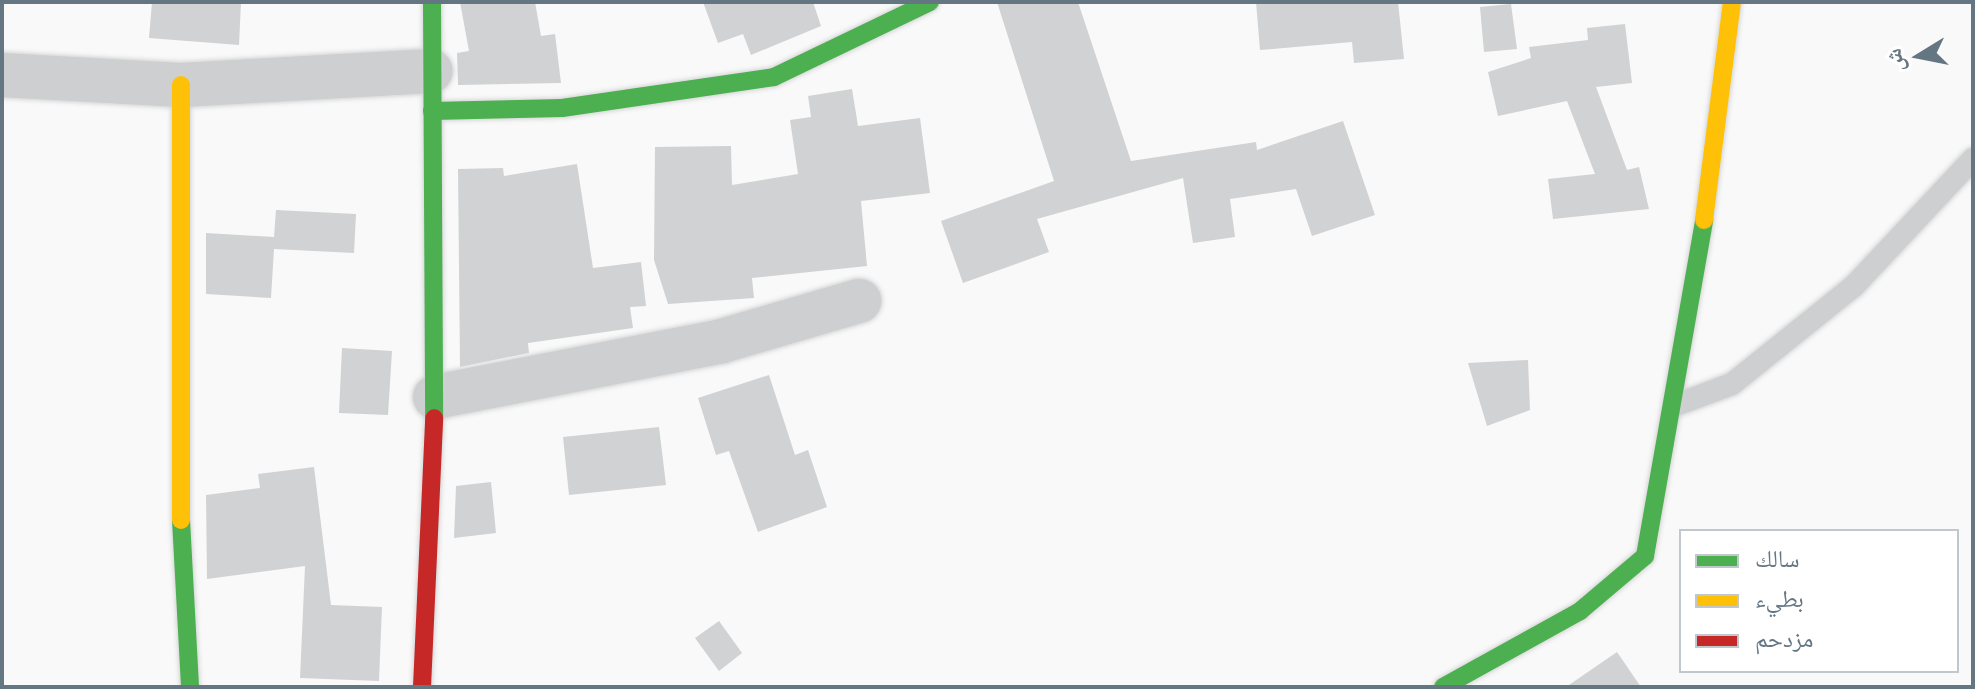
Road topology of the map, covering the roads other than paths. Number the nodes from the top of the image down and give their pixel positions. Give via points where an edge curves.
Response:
1 (432, 2) edge
2 (930, 2) edge
3 (1732, 2) edge
4 (2, 75) edge
5 (181, 85) junction
6 (432, 91) junction
7 (1973, 159) edge
8 (859, 301) dead end
9 (435, 397) junction
10 (1676, 405) junction
11 (190, 687) edge
12 (422, 687) edge
13 (1443, 687) edge

1 - 6 street
2 - 6 street via 774,77 562,108
3 - 10 street
4 - 5 street
5 - 6 street
5 - 11 street via 181,573
6 - 9 street
7 - 10 lane via 1854,286 1732,384
8 - 9 street via 722,341
9 - 12 street
10 - 13 street via 1645,556 1580,611

